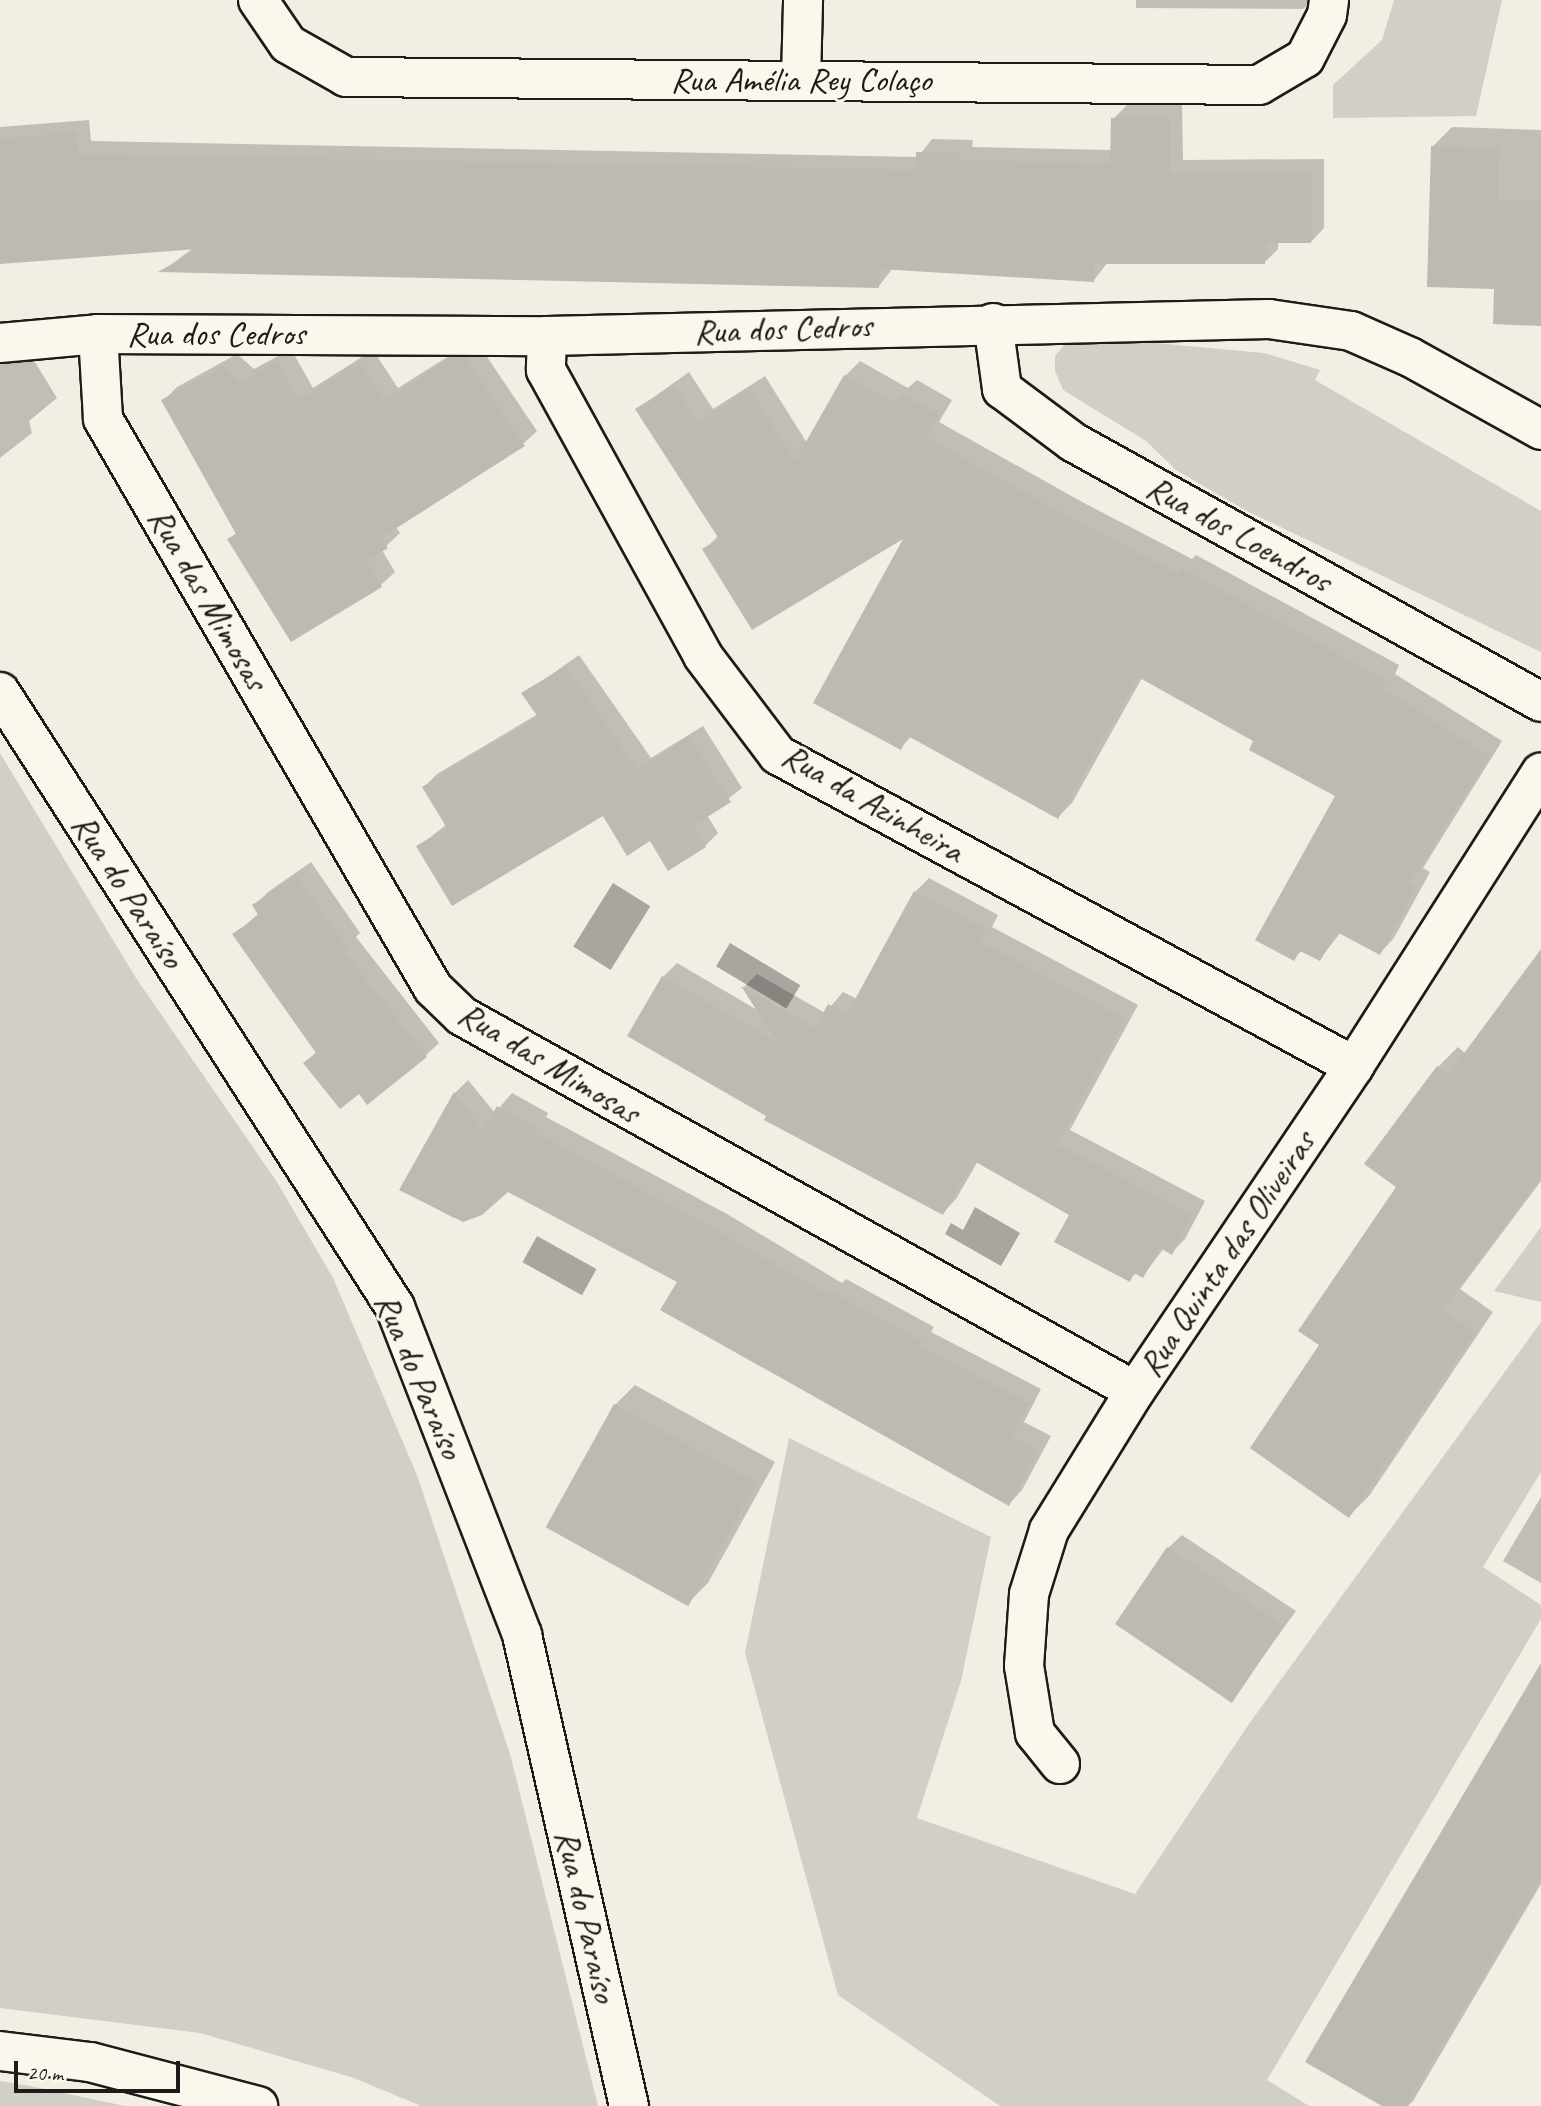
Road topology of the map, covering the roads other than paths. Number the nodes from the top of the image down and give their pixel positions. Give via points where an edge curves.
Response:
1 (258, 0) edge
2 (803, 0) edge
3 (1329, 0) edge
4 (801, 79) junction
5 (993, 323) junction
6 (98, 334) junction
7 (547, 336) junction
8 (0, 343) edge
9 (1541, 430) edge
10 (0, 692) edge
11 (1541, 702) edge
12 (1541, 773) edge
13 (1354, 1066) junction
14 (1135, 1391) junction
15 (1060, 1764) dead end
16 (0, 2051) edge
17 (258, 2106) edge
18 (629, 2106) edge

1 - 4 street, Rua Amélia Rey Colaço via 288,44 346,77
2 - 4 street
3 - 4 street, Rua Amélia Rey Colaço via 1327,15 1304,58 1259,85
5 - 7 street, Rua dos Cedros
5 - 9 street, Rua dos Cedros via 1269,320 1351,331 1410,357
5 - 11 street, Rua dos Loendros via 1002,388 1073,442
6 - 7 street, Rua dos Cedros
6 - 8 street, Rua dos Cedros
6 - 14 street, Rua das Mimosas via 103,419 433,988 495,1038
7 - 13 street, Rua da Azinheira via 546,370 703,656 778,755
10 - 18 street, Rua do Paraíso via 395,1307 522,1635
12 - 13 street, Rua Quinta das Oliveiras
13 - 14 street, Rua Quinta das Oliveiras
14 - 15 street, Rua Quinta das Oliveiras via 1049,1530 1029,1594 1024,1666 1035,1732
16 - 17 street via 90,2062

